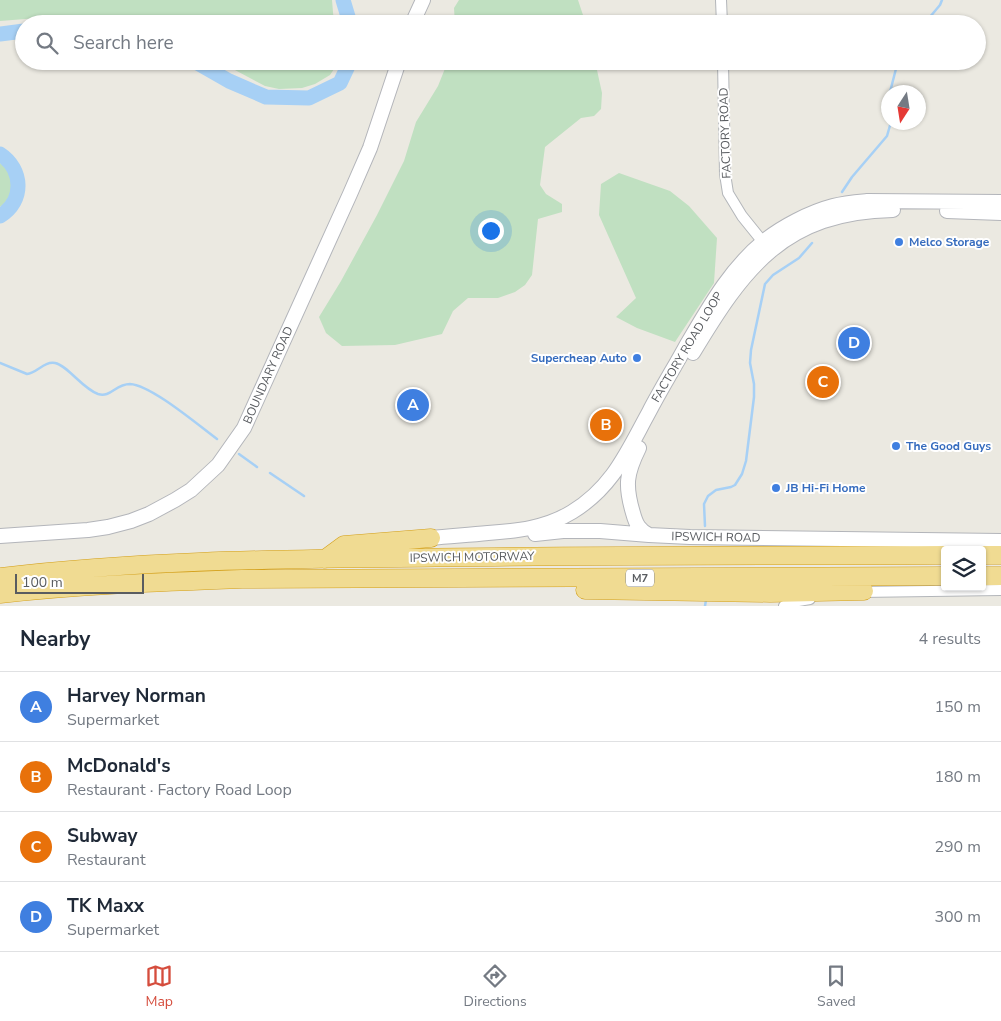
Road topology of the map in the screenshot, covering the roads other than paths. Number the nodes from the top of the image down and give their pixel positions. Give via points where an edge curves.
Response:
1 (423, 0) edge
2 (721, 0) edge
3 (416, 15) edge
4 (722, 15) edge
5 (396, 70) edge
6 (723, 70) edge
7 (1001, 202) edge
8 (1001, 213) edge
9 (766, 246) junction
10 (648, 535) junction
11 (0, 536) edge
12 (431, 538) junction
13 (1001, 541) edge
14 (941, 555) edge
15 (986, 555) edge
16 (1001, 555) edge
17 (325, 559) junction
18 (941, 576) edge
19 (986, 576) edge
20 (1001, 576) edge
21 (0, 577) edge
22 (336, 578) junction
23 (1001, 590) edge
24 (864, 591) junction
25 (0, 594) edge
26 (784, 606) edge

1 - 3 main road
2 - 4 street
5 - 11 main road, BOUNDARY ROAD via 370,148 244,428 218,465 191,490 131,521 108,527
6 - 9 street, FACTORY ROAD via 728,193
7 - 9 main road, FACTORY ROAD LOOP via 847,203 818,211 785,228
8 - 9 main road, FACTORY ROAD LOOP via 907,210 849,214 807,227 785,240
9 - 10 main road, FACTORY ROAD LOOP via 706,331 636,454 628,476 628,494 638,527
9 - 12 main road, FACTORY ROAD LOOP via 734,272 721,288 623,460 597,494 570,513 539,526
10 - 12 main road, IPSWICH ROAD via 586,531
10 - 13 main road, IPSWICH ROAD
12 - 17 highway via 344,545
14 - 17 highway, IPSWICH MOTORWAY / M7
15 - 16 highway
17 - 21 highway, IPSWICH MOTORWAY / M7 via 171,563
18 - 22 highway, IPSWICH MOTORWAY / M7
19 - 20 highway
22 - 24 highway via 358,586 738,593
22 - 25 highway, IPSWICH MOTORWAY / M7 via 171,581
23 - 24 street
24 - 26 street

